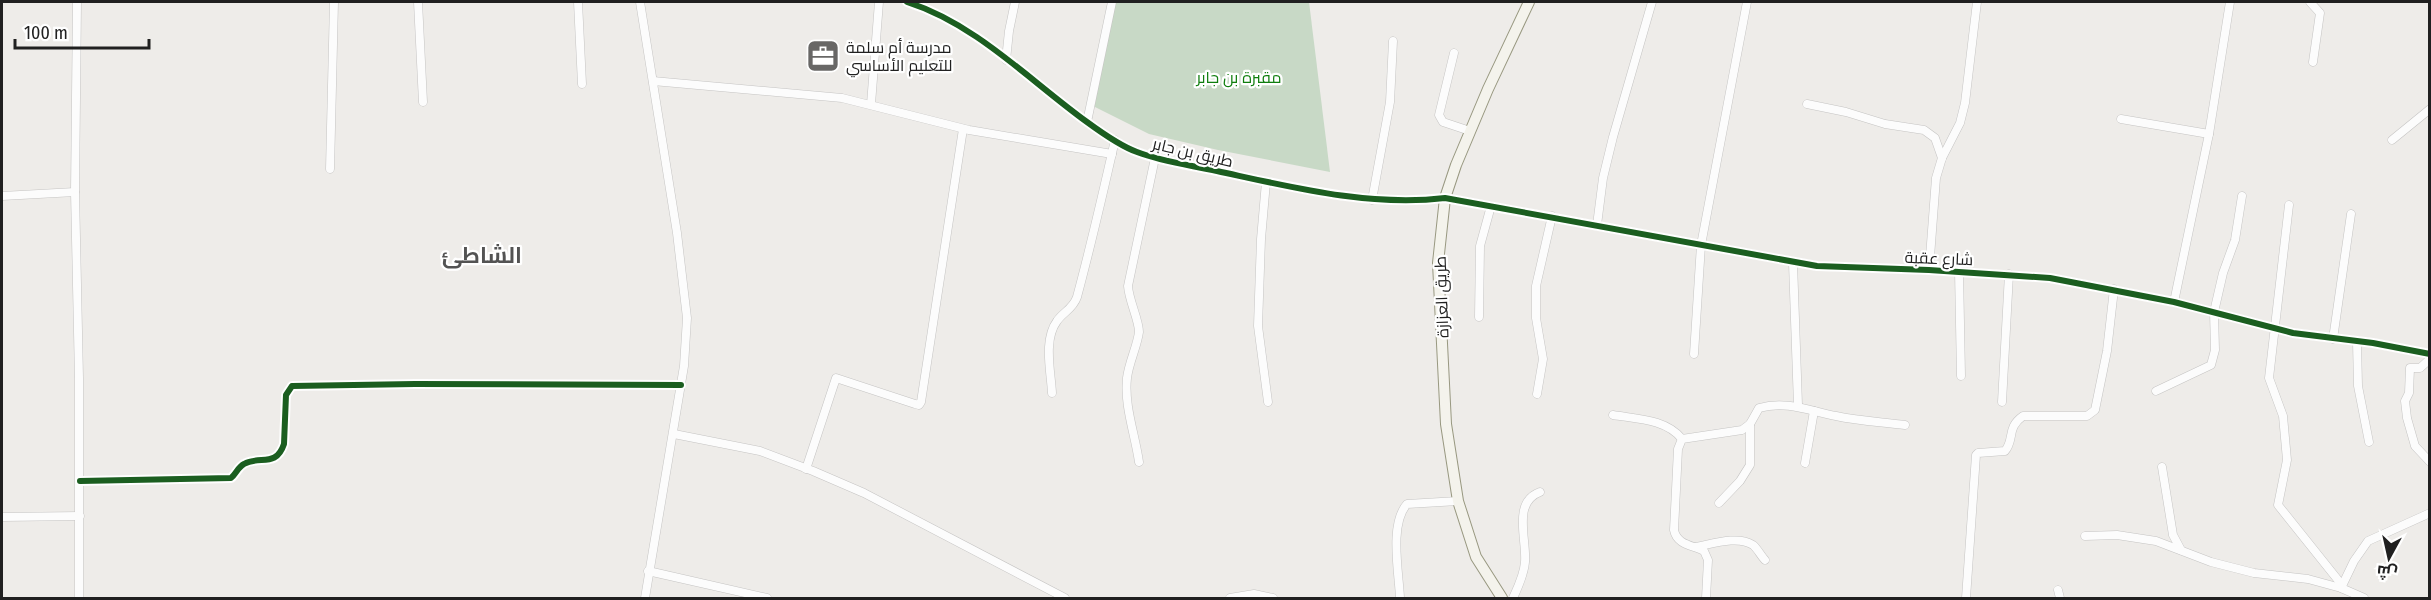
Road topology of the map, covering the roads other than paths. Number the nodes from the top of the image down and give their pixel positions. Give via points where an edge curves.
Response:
1 (77, 2) edge
2 (334, 2) edge
3 (418, 2) edge
4 (578, 2) edge
5 (640, 2) edge
6 (879, 2) edge
7 (907, 2) edge
8 (1015, 2) edge
9 (1112, 2) edge
10 (1529, 2) edge
11 (1652, 2) edge
12 (1747, 2) edge
13 (1977, 2) edge
14 (2230, 2) edge
15 (2310, 2) edge
16 (1393, 41) dead end
17 (1454, 53) dead end
18 (1006, 60) junction
19 (2313, 62) dead end
20 (653, 81) junction
21 (582, 84) dead end
22 (423, 102) dead end
23 (871, 104) junction
24 (1807, 104) dead end
25 (2430, 109) edge
26 (2121, 119) dead end
27 (1088, 122) junction
28 (963, 129) junction
29 (1470, 131) junction
30 (2210, 134) junction
31 (1115, 140) junction
32 (2392, 140) dead end
33 (1112, 154) junction
34 (1155, 158) junction
35 (1942, 158) junction
36 (330, 169) dead end
37 (1266, 182) junction
38 (75, 192) junction
39 (2, 196) edge
40 (2242, 196) dead end
41 (1445, 198) junction
42 (1372, 200) junction
43 (2289, 205) dead end
44 (1491, 206) junction
45 (2351, 214) dead end
46 (1552, 216) junction
47 (1597, 225) junction
48 (1701, 245) junction
49 (1793, 263) junction
50 (1929, 270) junction
51 (1959, 271) junction
52 (2009, 274) junction
53 (2114, 289) junction
54 (2174, 302) junction
55 (2214, 312) junction
56 (1479, 317) dead end
57 (2273, 326) junction
58 (2333, 339) junction
59 (2357, 342) junction
60 (1694, 354) dead end
61 (2430, 354) edge
62 (2430, 359) edge
63 (1961, 376) dead end
64 (681, 386) junction
65 (2156, 391) dead end
66 (1052, 393) dead end
67 (1537, 394) dead end
68 (1268, 402) dead end
69 (2002, 402) dead end
70 (1798, 405) junction
71 (1814, 411) junction
72 (1613, 415) dead end
73 (1750, 424) junction
74 (1905, 425) dead end
75 (674, 434) junction
76 (1682, 439) junction
77 (2369, 442) dead end
78 (1139, 462) dead end
79 (2430, 462) edge
80 (1805, 463) dead end
81 (2162, 467) dead end
82 (806, 469) junction
83 (80, 481) junction
84 (1540, 492) dead end
85 (1458, 501) junction
86 (1719, 503) dead end
87 (2430, 513) edge
88 (80, 516) junction
89 (2, 517) edge
90 (2085, 536) dead end
91 (1696, 547) junction
92 (2181, 550) junction
93 (1765, 560) dead end
94 (648, 572) junction
95 (2342, 586) junction
96 (79, 598) edge
97 (645, 598) edge
98 (767, 598) edge
99 (1065, 598) edge
100 (1230, 598) edge
101 (1273, 598) edge
102 (1400, 598) edge
103 (1502, 598) edge
104 (1512, 598) edge
105 (1706, 598) edge
106 (1966, 598) edge
107 (2364, 598) edge

1 - 38 street
2 - 36 street
3 - 22 street
4 - 21 street
5 - 20 street
6 - 23 street
7 - 18 street, طريق بن جابر via 960,26
8 - 18 street
9 - 27 street
10 - 29 street, طريق العزازة
11 - 47 street via 1613,137
12 - 48 street
13 - 35 street via 1965,104
14 - 30 street
15 - 19 street via 2320,13
16 - 42 street via 1390,102
17 - 29 street via 1440,115 1443,122
18 - 27 street, طريق بن جابر
20 - 23 street
20 - 64 street via 687,318
23 - 28 street
24 - 35 street via 1924,130 1935,138
25 - 32 street
26 - 30 street
27 - 31 street, طريق بن جابر
28 - 33 street
28 - 82 street via 923,399 919,405 836,378
29 - 41 street, طريق العزازة
30 - 54 street
31 - 33 street
31 - 34 street, طريق بن جابر
33 - 66 street via 1075,302 1057,320 1052,332
34 - 37 street, طريق بن جابر
34 - 78 street via 1128,286 1139,332 1127,378 1128,410
35 - 50 street via 1936,178
37 - 42 street, طريق بن جابر
37 - 68 street via 1258,326
38 - 39 street
38 - 83 street
40 - 55 street via 2235,240
41 - 42 street, طريق بن جابر via 1411,202
41 - 44 street, شارع عقبة
41 - 85 street, طريق العزازة via 1438,262 1446,424
43 - 57 street
44 - 46 street, شارع عقبة
44 - 56 street via 1480,246
45 - 58 street
46 - 47 street, شارع عقبة
46 - 67 street via 1536,286 1536,318 1543,359
47 - 48 street, شارع عقبة
48 - 49 street, شارع عقبة
48 - 60 street
49 - 50 street, شارع عقبة
49 - 70 street
50 - 51 street, شارع عقبة
51 - 52 street, شارع عقبة
51 - 63 street
52 - 53 street, شارع عقبة
52 - 69 street
53 - 54 street, شارع عقبة
53 - 106 street via 2095,410 2087,416 2023,416 2015,422 2005,451 1976,455
54 - 55 street, شارع عقبة
55 - 57 street, شارع عقبة
55 - 65 street via 2215,350 2211,365
57 - 58 street, شارع عقبة
57 - 95 street via 2269,378 2283,416 2287,460 2278,505
58 - 59 street, شارع عقبة
59 - 61 street, شارع عقبة
59 - 77 street via 2358,386
62 - 79 street via 2420,368 2410,368 2405,401 2411,437
64 - 75 street
64 - 83 street via 292,386 285,395 281,452 277,457 244,464 231,478
70 - 71 street
70 - 73 street via 1759,408
71 - 74 street
71 - 80 street
72 - 76 street via 1658,423 1673,429
73 - 76 street via 1742,430
73 - 86 street via 1750,465
75 - 82 street via 760,451
75 - 94 street
76 - 91 street via 1678,449 1674,530 1683,543
81 - 92 street via 2173,535
82 - 99 street via 873,498
83 - 88 street
84 - 104 street via 1525,505 1525,561
85 - 102 street via 1407,504 1400,511 1396,525
85 - 103 street, طريق العزازة via 1476,557
87 - 95 street via 2368,541
88 - 89 street
88 - 96 street
90 - 92 street via 2139,537
91 - 93 street via 1741,541 1753,545
91 - 105 street via 1704,551 1708,560
92 - 95 street via 2254,573
94 - 97 street
94 - 98 street
95 - 107 street
100 - 101 street via 1254,594

